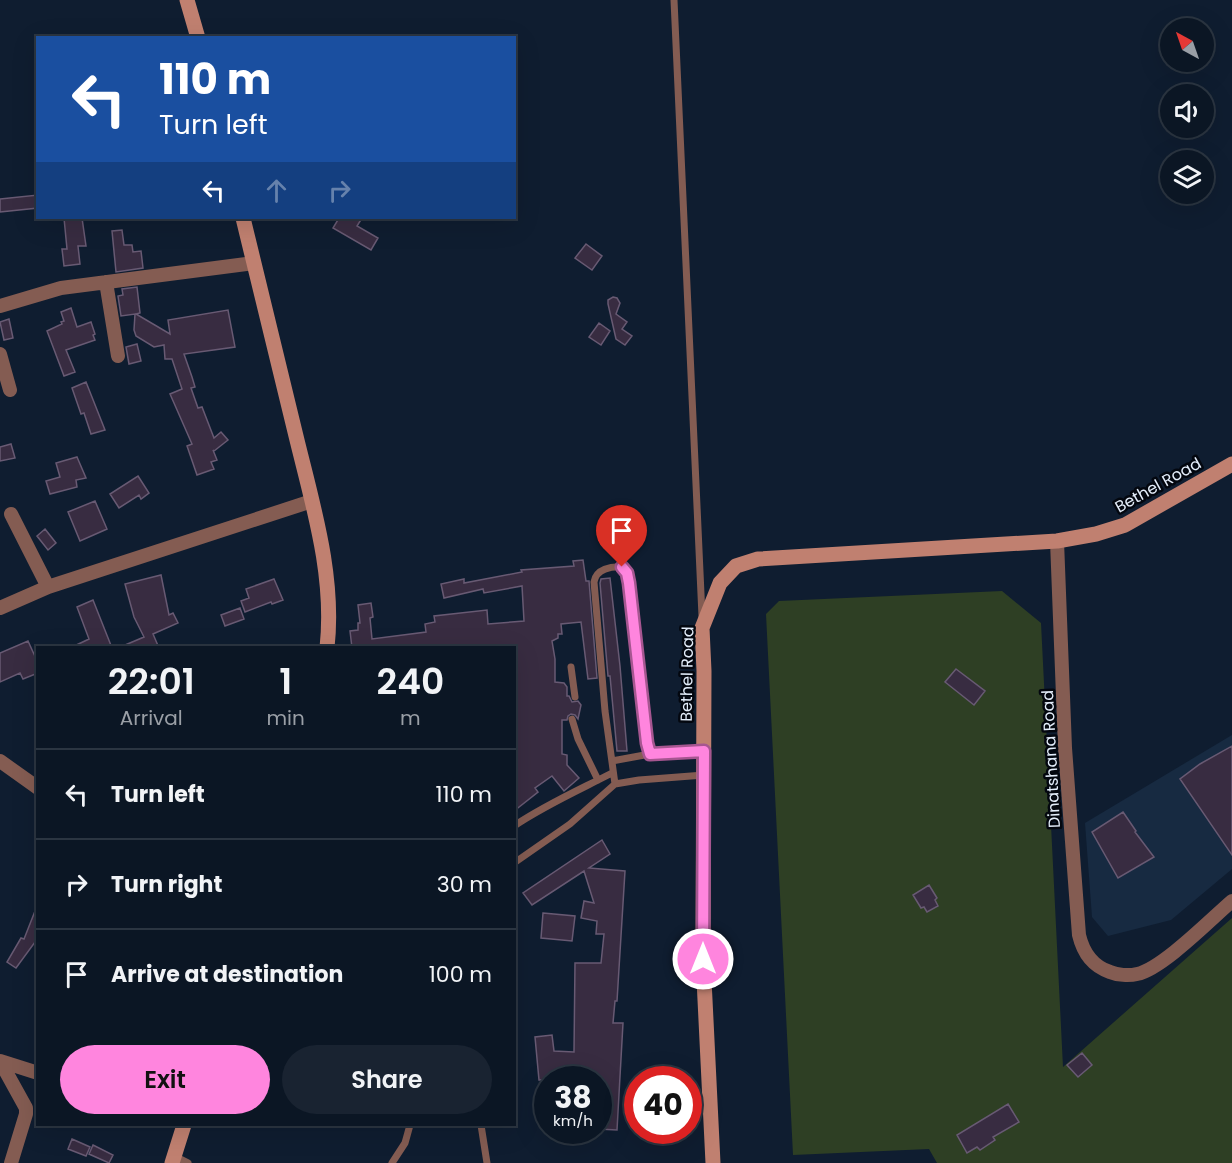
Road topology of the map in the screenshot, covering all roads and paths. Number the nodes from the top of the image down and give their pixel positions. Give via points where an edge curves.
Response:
1 (187, 0) edge
2 (674, 0) edge
3 (197, 36) edge
4 (243, 219) edge
5 (254, 263) junction
6 (106, 282) junction
7 (0, 306) edge
8 (0, 354) edge
9 (118, 356) dead end
10 (10, 390) dead end
11 (1232, 464) edge
12 (312, 501) junction
13 (11, 514) dead end
14 (1057, 541) junction
15 (48, 587) junction
16 (0, 608) edge
17 (702, 628) junction
18 (327, 646) edge
19 (571, 667) dead end
20 (575, 697) dead end
21 (572, 719) dead end
22 (704, 751) junction
23 (650, 754) junction
24 (0, 761) edge
25 (612, 761) junction
26 (612, 773) junction
27 (704, 775) junction
28 (598, 780) junction
29 (615, 784) junction
30 (36, 787) edge
31 (516, 825) edge
32 (516, 862) edge
33 (1232, 901) edge
34 (36, 1072) edge
35 (184, 1126) edge
36 (410, 1126) edge
37 (481, 1126) edge
38 (178, 1161) edge
39 (11, 1163) edge
40 (392, 1163) edge
41 (487, 1163) edge
42 (713, 1163) edge

1 - 3 street
2 - 17 lane
4 - 5 street
5 - 6 street
5 - 12 street
6 - 7 street via 61,288
6 - 9 street
8 - 10 street
11 - 14 street, Bethel Road via 1125,525
12 - 15 street
12 - 18 street via 329,591
13 - 15 street
14 - 17 street, Bethel Road via 758,559 736,566 720,583
14 - 33 street, Dinatshana Road via 1065,748 1082,949 1101,969 1137,975 1161,963
15 - 16 street
17 - 22 street, Bethel Road
19 - 20 lane
21 - 28 lane
22 - 23 lane
22 - 27 street, Bethel Road
23 - 25 lane
23 - 25 lane via 629,583 627,573 615,566 599,572 594,582
24 - 30 street
25 - 26 lane
26 - 28 lane
26 - 29 lane
27 - 29 lane
27 - 42 street, Bethel Road via 703,959
28 - 31 lane
29 - 32 lane via 570,824
34 - 39 street via 0,1061 26,1108
35 - 38 street
36 - 40 lane via 405,1143
37 - 41 lane

